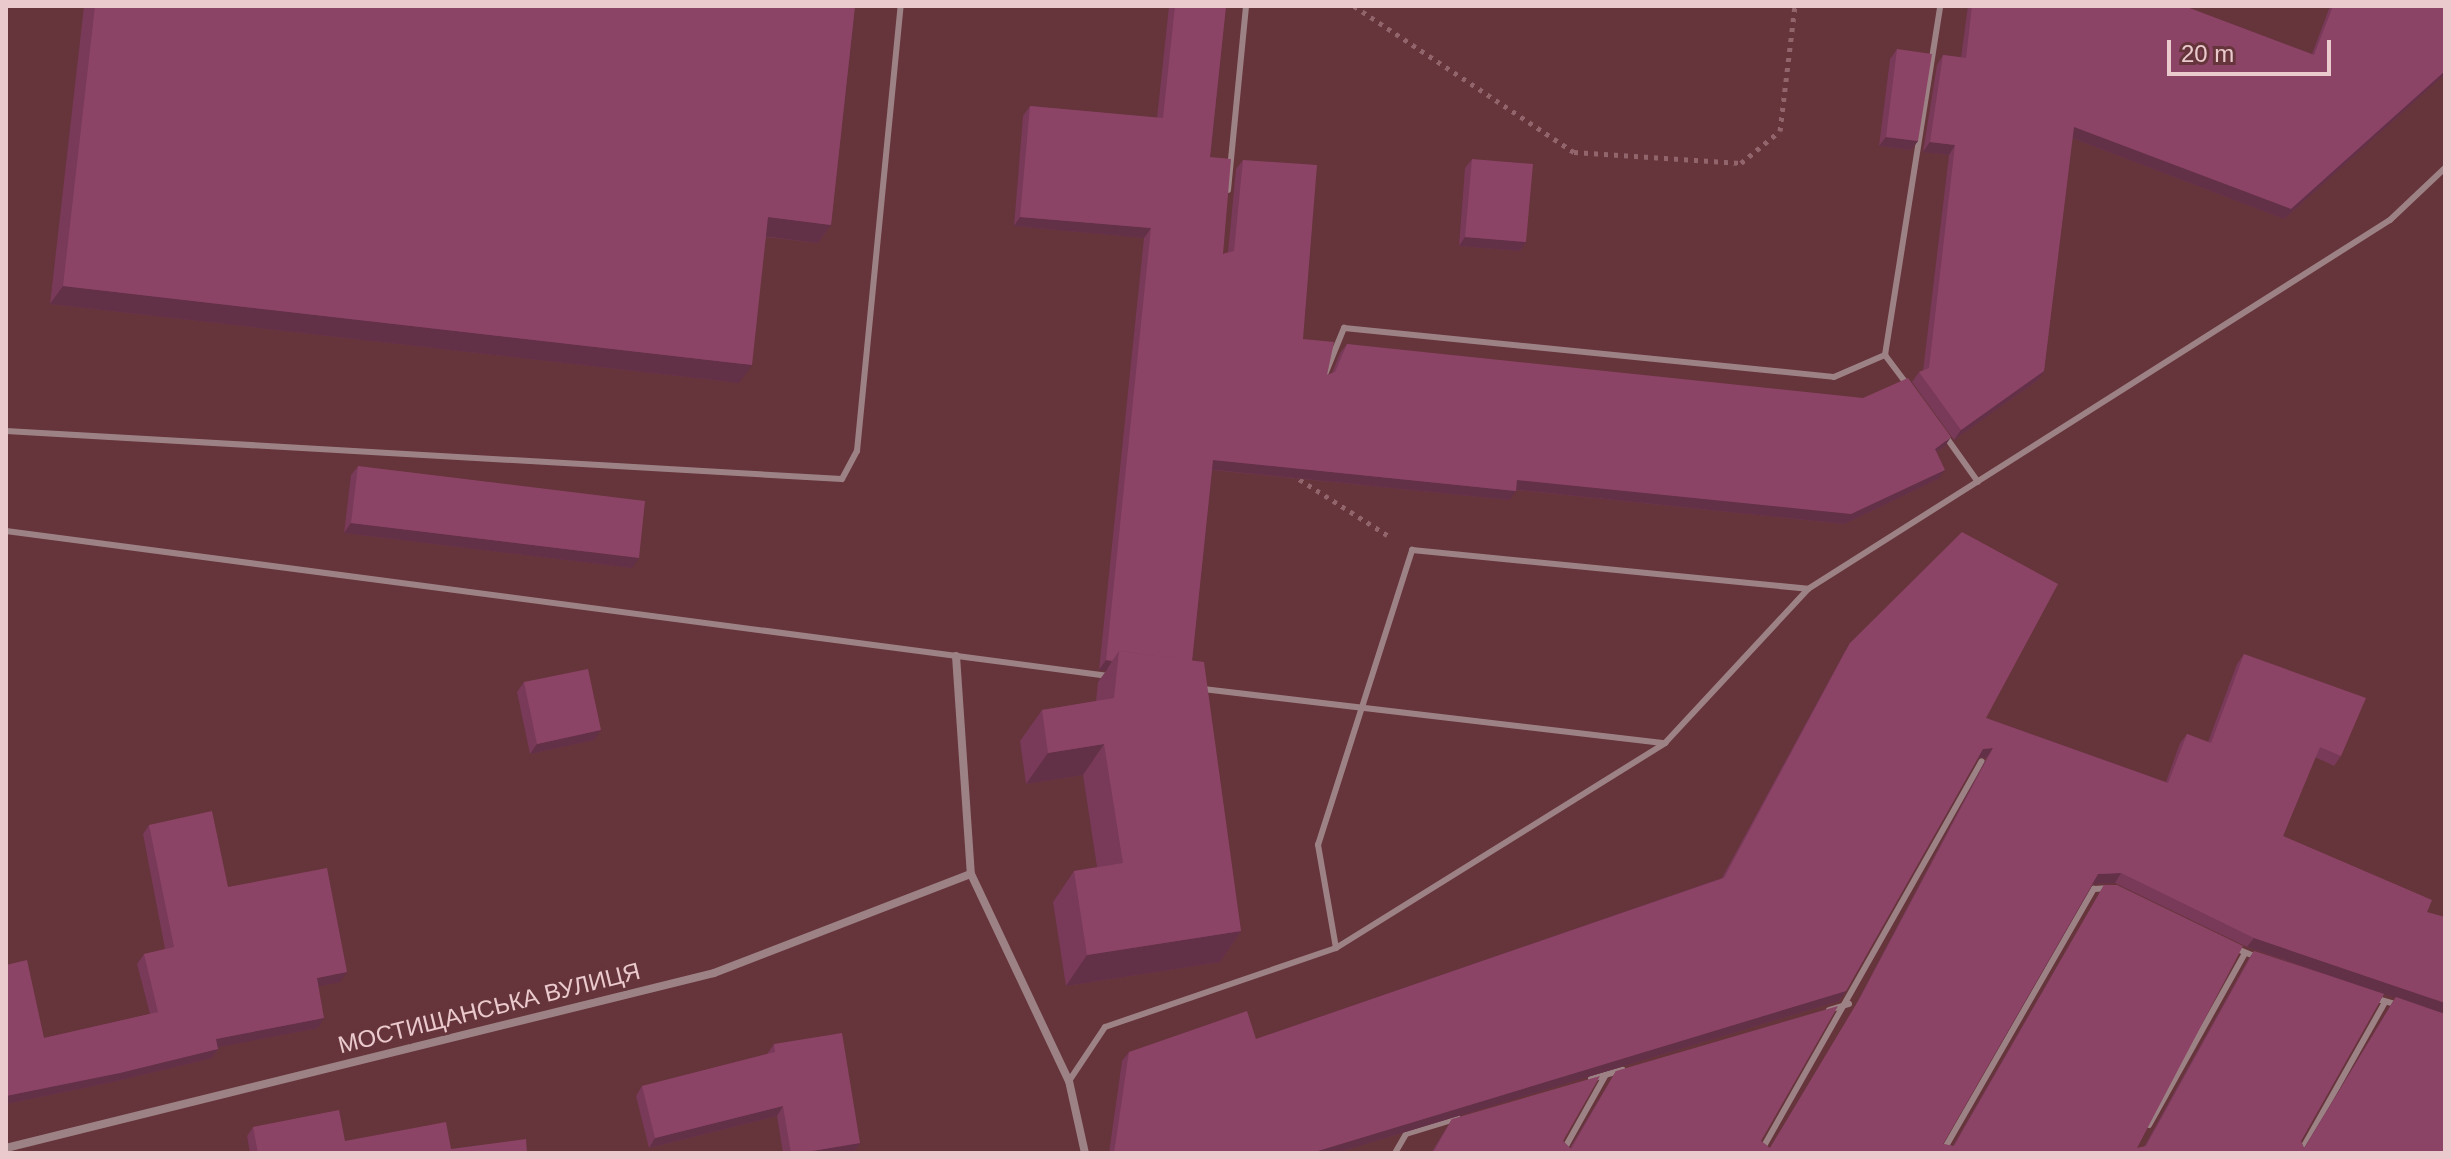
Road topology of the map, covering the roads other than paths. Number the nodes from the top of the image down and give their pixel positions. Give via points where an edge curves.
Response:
1 (901, 6) edge
2 (1246, 6) edge
3 (1940, 6) edge
4 (2445, 168) edge
5 (1227, 196) edge
6 (1885, 355) junction
7 (1323, 379) edge
8 (1913, 393) edge
9 (6, 431) edge
10 (1941, 431) edge
11 (1978, 482) junction
12 (6, 531) edge
13 (1808, 589) junction
14 (956, 656) junction
15 (1126, 679) edge
16 (1188, 687) edge
17 (1357, 710) junction
18 (1665, 743) junction
19 (1982, 761) edge
20 (971, 874) junction
21 (2125, 894) edge
22 (2218, 940) edge
23 (1336, 948) junction
24 (2245, 953) junction
25 (2273, 963) edge
26 (2357, 992) edge
27 (2385, 1002) junction
28 (1849, 1004) junction
29 (2415, 1010) edge
30 (1819, 1013) edge
31 (1636, 1066) edge
32 (1606, 1075) junction
33 (1069, 1081) junction
34 (1577, 1083) edge
35 (1477, 1113) edge
36 (2141, 1140) edge
37 (6, 1148) edge
38 (1085, 1153) edge
39 (1395, 1153) edge
40 (1562, 1153) edge
41 (1760, 1153) edge
42 (1942, 1153) edge
43 (2300, 1153) edge

1 - 9 lane via 857,451 842,479
2 - 5 lane
3 - 6 lane
4 - 11 lane via 2390,220
6 - 7 lane via 1834,377 1344,328
6 - 8 lane
10 - 11 lane
11 - 13 lane
12 - 14 lane
13 - 17 lane via 1412,550
13 - 18 lane
14 - 15 lane
14 - 20 street
16 - 17 lane
17 - 18 lane
17 - 23 lane via 1318,845
18 - 23 lane
19 - 28 lane
20 - 33 street
20 - 37 street, МОСТИЩАНСЬКА ВУЛИЦЯ via 714,973
21 - 42 lane via 2094,889
22 - 24 lane
23 - 33 lane via 1105,1027
24 - 25 lane
24 - 36 lane
26 - 27 lane
27 - 29 lane
27 - 43 lane
28 - 30 lane
28 - 41 lane
31 - 32 lane
32 - 34 lane
32 - 40 lane
33 - 38 street
35 - 39 lane via 1406,1134

